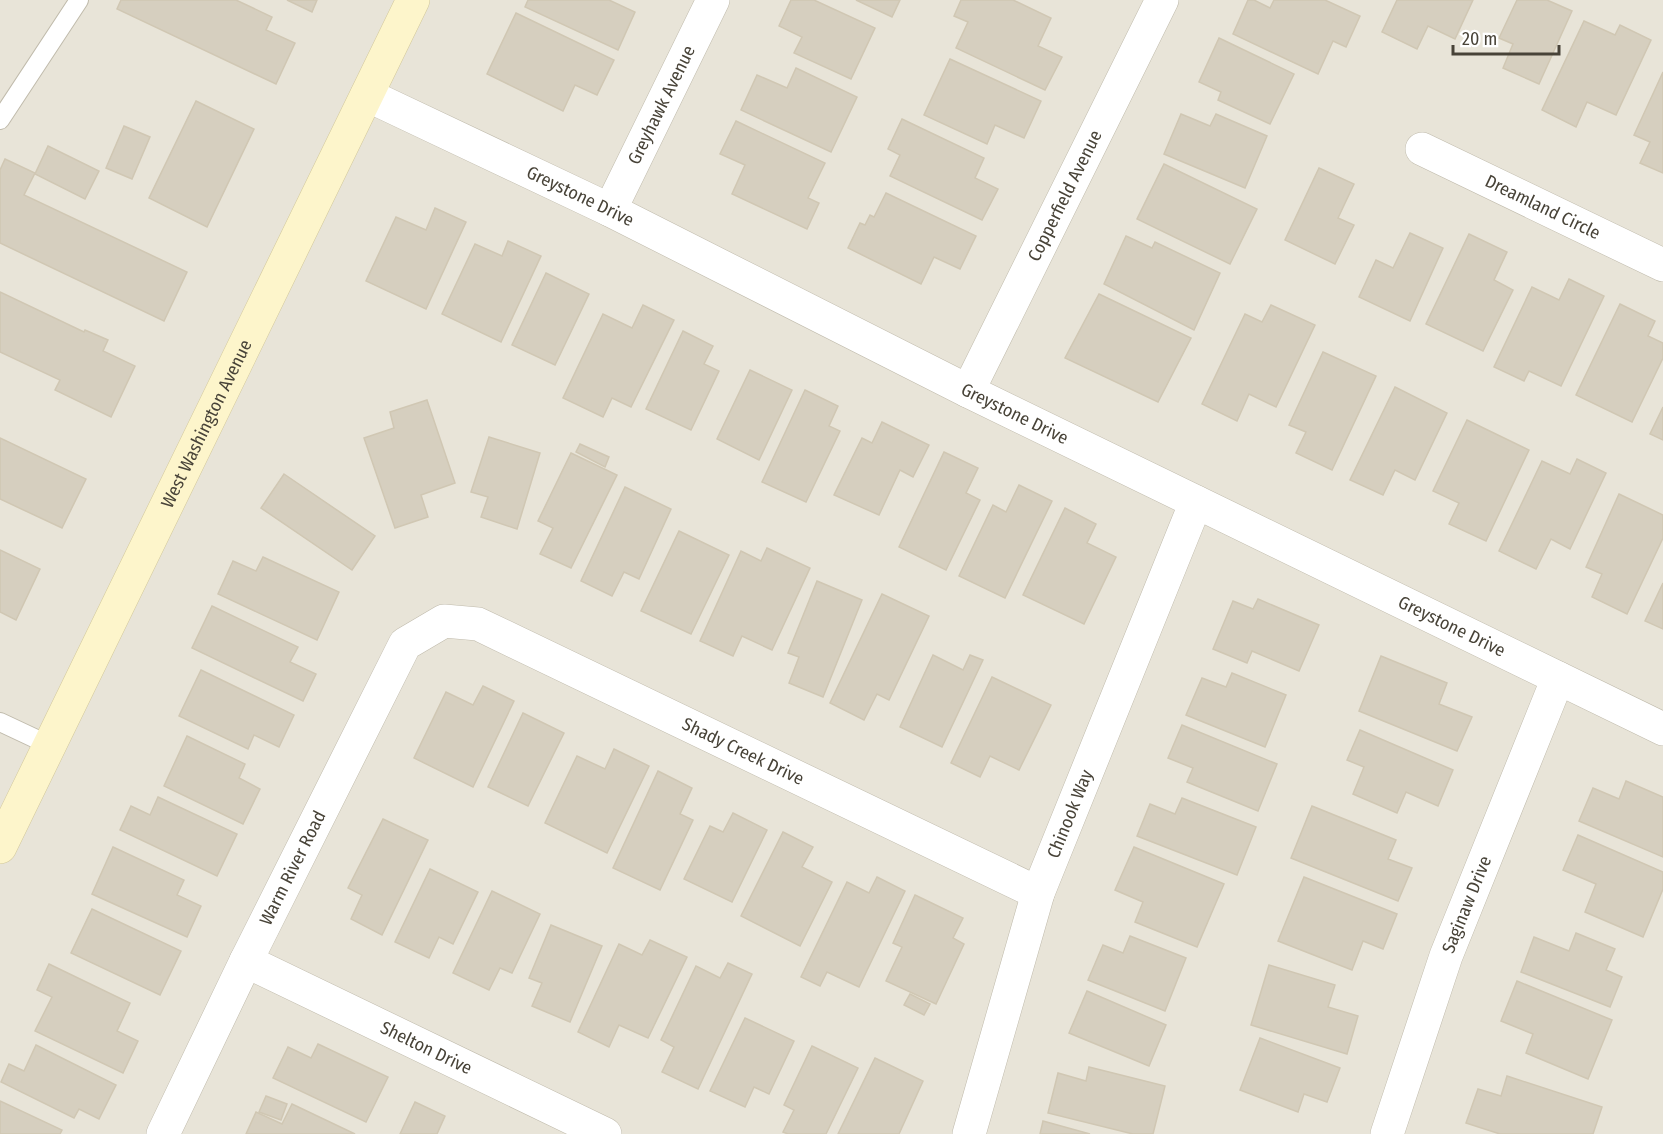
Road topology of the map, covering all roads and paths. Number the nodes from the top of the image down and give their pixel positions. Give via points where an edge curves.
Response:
1 (79, 0) edge
2 (413, 0) edge
3 (713, 0) edge
4 (1162, 0) edge
5 (367, 94) junction
6 (0, 120) edge
7 (1422, 149) dead end
8 (610, 210) junction
9 (1663, 265) edge
10 (968, 391) junction
11 (1196, 502) junction
12 (444, 621) joint
13 (1558, 678) junction
14 (0, 722) edge
15 (1663, 729) edge
16 (50, 745) junction
17 (0, 847) edge
18 (1038, 893) junction
19 (246, 961) junction
20 (163, 1134) edge
21 (605, 1134) edge
22 (969, 1134) edge
23 (1387, 1134) edge

1 - 6 lane
2 - 5 main road, West Washington Avenue
3 - 8 street, Greyhawk Avenue
4 - 10 street, Copperfield Avenue
5 - 8 street, Greystone Drive
5 - 16 main road, West Washington Avenue
7 - 9 street, Dreamland Circle
8 - 10 street, Greystone Drive
10 - 11 street, Greystone Drive
11 - 13 street, Greystone Drive
11 - 18 street, Chinook Way
12 - 18 street, Shady Creek Drive via 478,624
12 - 19 street, Warm River Road via 405,644
13 - 15 street, Greystone Drive
13 - 23 street, Saginaw Drive via 1446,956
14 - 16 lane
16 - 17 main road, West Washington Avenue
18 - 22 street, Chinook Way
19 - 20 street, Warm River Road
19 - 21 street, Shelton Drive

